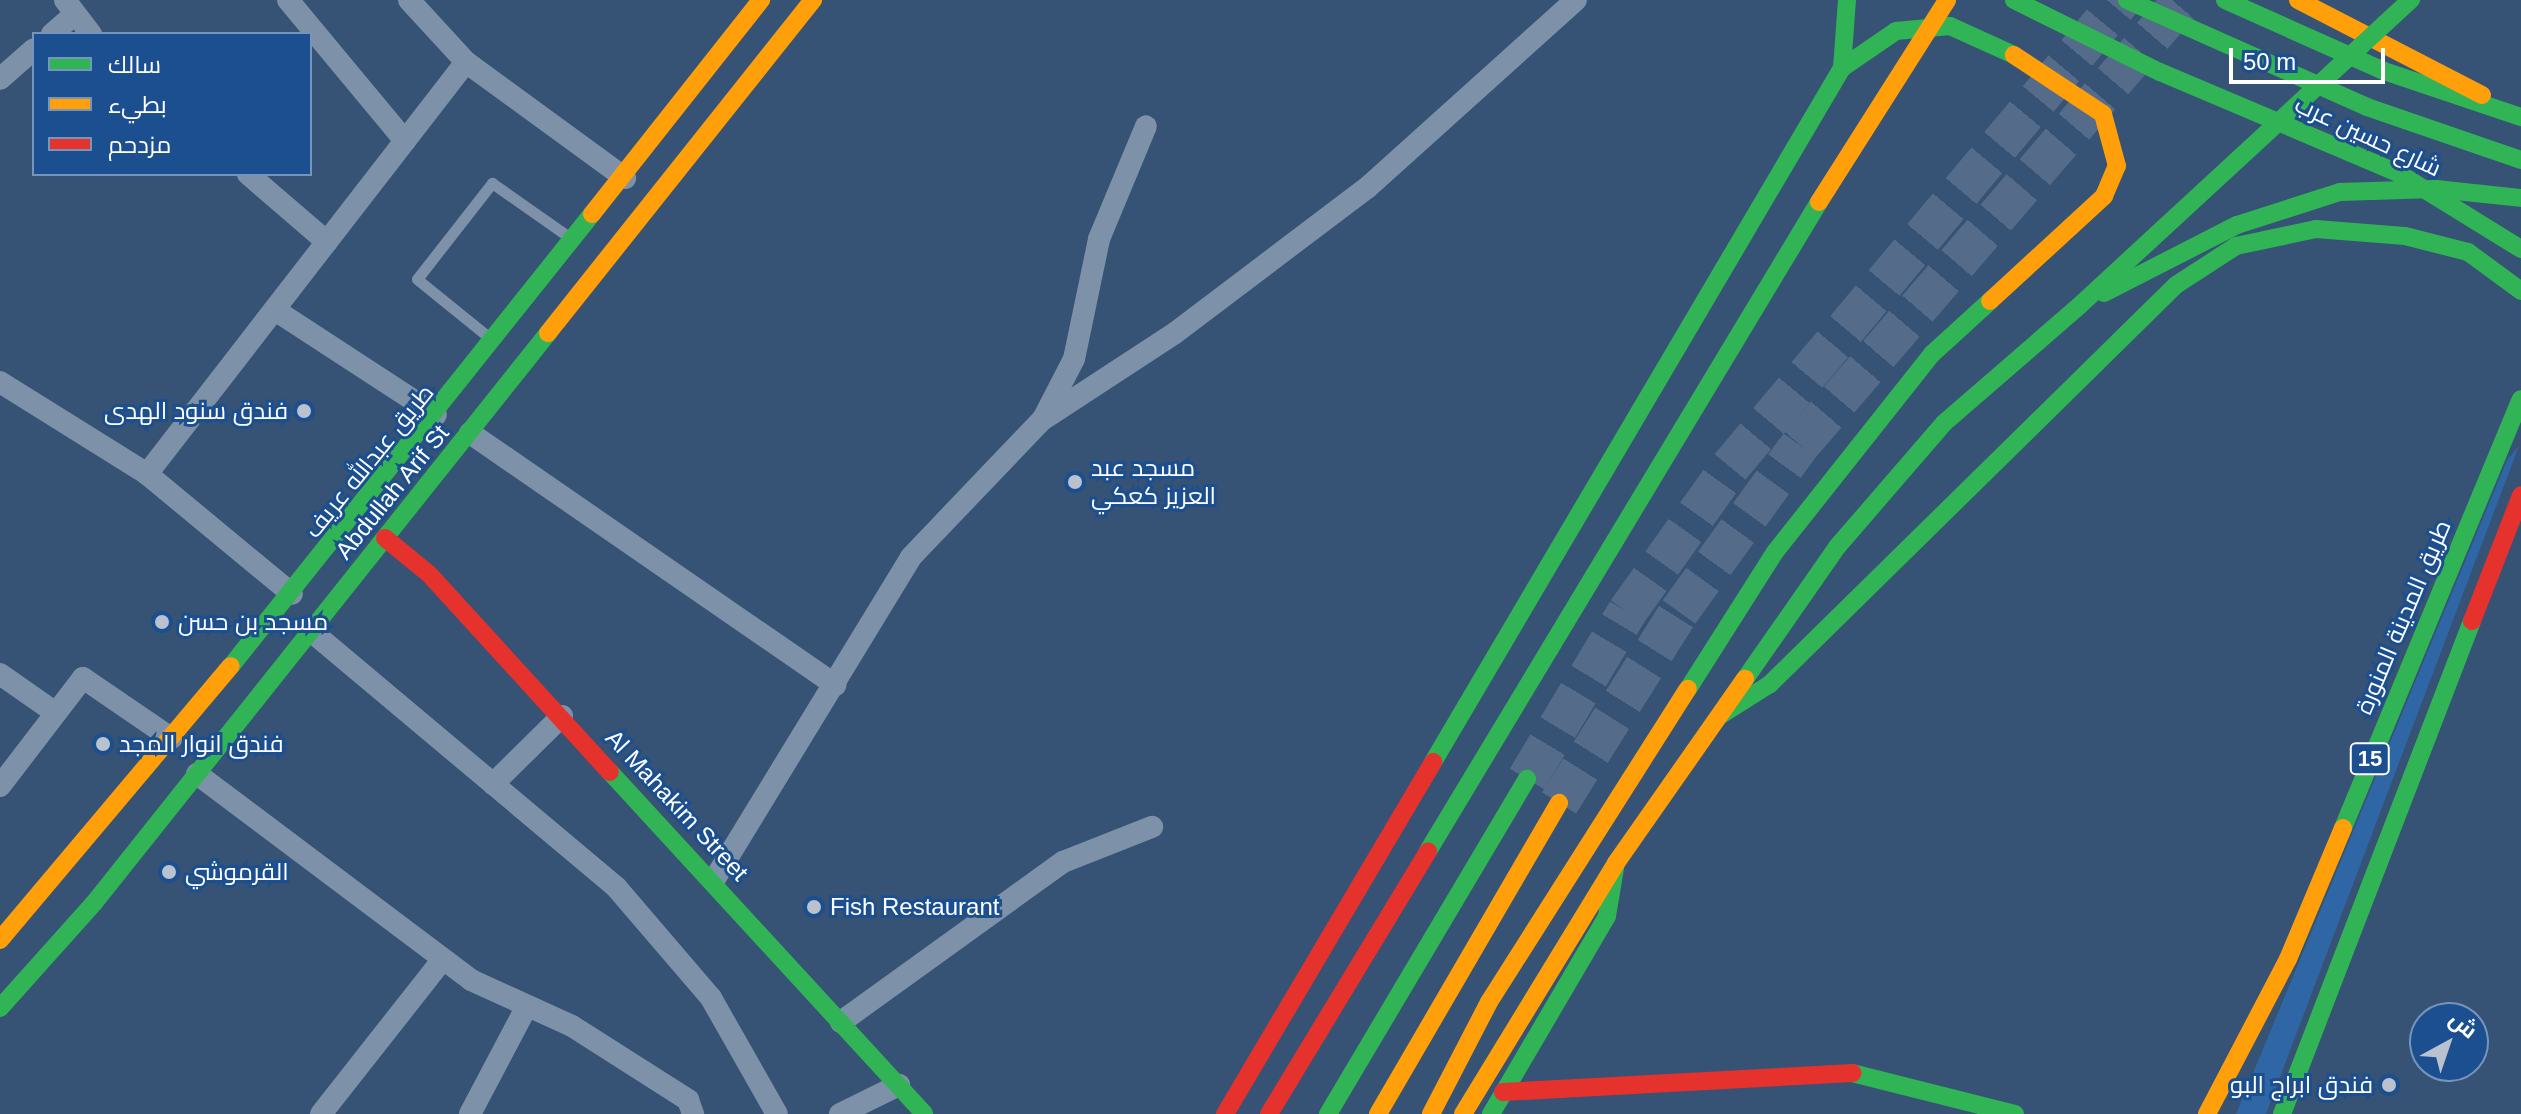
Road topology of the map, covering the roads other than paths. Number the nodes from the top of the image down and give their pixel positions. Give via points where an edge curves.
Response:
1 (288, 0) edge
2 (409, 0) edge
3 (761, 0) edge
4 (813, 0) edge
5 (1576, 0) edge
6 (1847, 0) edge
7 (1947, 0) edge
8 (2014, 0) edge
9 (2127, 0) edge
10 (2225, 0) edge
11 (2298, 0) edge
12 (2411, 0) edge
13 (70, 7) edge
14 (53, 32) edge
15 (89, 32) edge
16 (32, 51) edge
17 (466, 62) junction
18 (1842, 68) junction
19 (0, 79) edge
20 (2514, 115) edge
21 (1146, 126) dead end
22 (405, 141) junction
23 (2521, 160) edge
24 (250, 176) edge
25 (625, 178) junction
26 (2521, 198) edge
27 (327, 242) junction
28 (576, 242) junction
29 (2521, 249) edge
30 (2521, 291) edge
31 (2079, 306) junction
32 (275, 310) junction
33 (495, 343) junction
34 (0, 382) edge
35 (2521, 399) edge
36 (436, 415) junction
37 (1042, 420) junction
38 (470, 433) junction
39 (147, 474) junction
40 (2521, 495) edge
41 (385, 538) junction
42 (292, 594) junction
43 (317, 624) junction
44 (0, 674) edge
45 (835, 685) junction
46 (56, 713) junction
47 (562, 716) junction
48 (1719, 716) junction
49 (171, 738) junction
50 (197, 774) junction
51 (1527, 779) tunnel mouth
52 (493, 784) junction
53 (0, 786) edge
54 (1559, 803) tunnel mouth
55 (1152, 827) dead end
56 (1616, 863) junction
57 (714, 880) junction
58 (1, 939) edge
59 (442, 960) junction
60 (527, 1006) junction
61 (0, 1008) edge
62 (841, 1022) junction
63 (899, 1085) junction
64 (1503, 1092) junction
65 (2005, 1112) edge
66 (321, 1114) edge
67 (470, 1114) edge
68 (693, 1114) edge
69 (777, 1114) edge
70 (840, 1114) edge
71 (924, 1114) edge
72 (1225, 1114) edge
73 (1269, 1114) edge
74 (1328, 1114) edge
75 (1378, 1114) edge
76 (1431, 1114) edge
77 (1463, 1114) edge
78 (1491, 1114) edge
79 (2207, 1114) edge
80 (2282, 1114) edge

1 - 22 street
2 - 17 street
3 - 25 main road, طريق عبدالله عريف
4 - 38 main road, Abdullah Arif St
5 - 37 street via 1367,188 1175,333
6 - 18 main road
7 - 73 main road, bridge via 1819,202
8 - 29 main road, شارع حسين عرب via 2160,72 2398,173
9 - 23 main road via 2367,107
10 - 20 main road via 2384,71
11 - 20 main road via 2444,70
12 - 31 main road, bridge
13 - 14 street
13 - 15 street
16 - 19 street
17 - 22 street
17 - 25 street
18 - 72 main road
18 - 76 main road via 1896,31 1950,26 2036,65 2103,114 2117,166 2104,196 1932,354 1775,552 1497,988
21 - 37 street via 1099,239 1074,359
22 - 27 street
24 - 27 street
25 - 28 main road, طريق عبدالله عريف
26 - 31 main road, bridge via 2436,189 2340,192 2237,225
27 - 32 street
28 - 33 main road, طريق عبدالله عريف
28 - 33 lane via 492,183 417,279
30 - 48 main road via 2468,252 2405,236 2316,229 2236,246 2176,285 1770,684
31 - 48 main road via 1944,423 1837,547
32 - 36 street
32 - 39 street
33 - 36 main road, طريق عبدالله عريف
34 - 39 street
35 - 79 main road, طريق المدينة المنورة / 15 via 2288,959
36 - 42 main road, طريق عبدالله عريف
37 - 45 street via 911,557
38 - 41 main road, Abdullah Arif St
38 - 45 street
39 - 42 street
40 - 80 main road, 15
41 - 43 main road, Abdullah Arif St
41 - 47 main road, Al Mahakim Street via 429,574
42 - 43 main road
42 - 49 main road, طريق عبدالله عريف
43 - 50 main road, Abdullah Arif St
43 - 52 street
44 - 46 street
45 - 57 street
46 - 49 street via 83,678
46 - 53 street
47 - 52 street
47 - 57 main road, Al Mahakim Street
48 - 56 main road
49 - 58 main road, طريق عبدالله عريف
50 - 59 street
50 - 61 main road, Abdullah Arif St
51 - 74 main road
52 - 69 street via 616,887 711,998
54 - 75 main road
55 - 62 street via 1063,862
56 - 64 main road via 1607,916
56 - 77 main road
57 - 62 main road, Al Mahakim Street
59 - 60 street
59 - 66 street
60 - 67 street
60 - 68 street via 688,1100
62 - 63 main road, Al Mahakim Street
63 - 70 street
63 - 71 main road, Al Mahakim Street
64 - 65 main road via 1850,1072
64 - 78 main road

